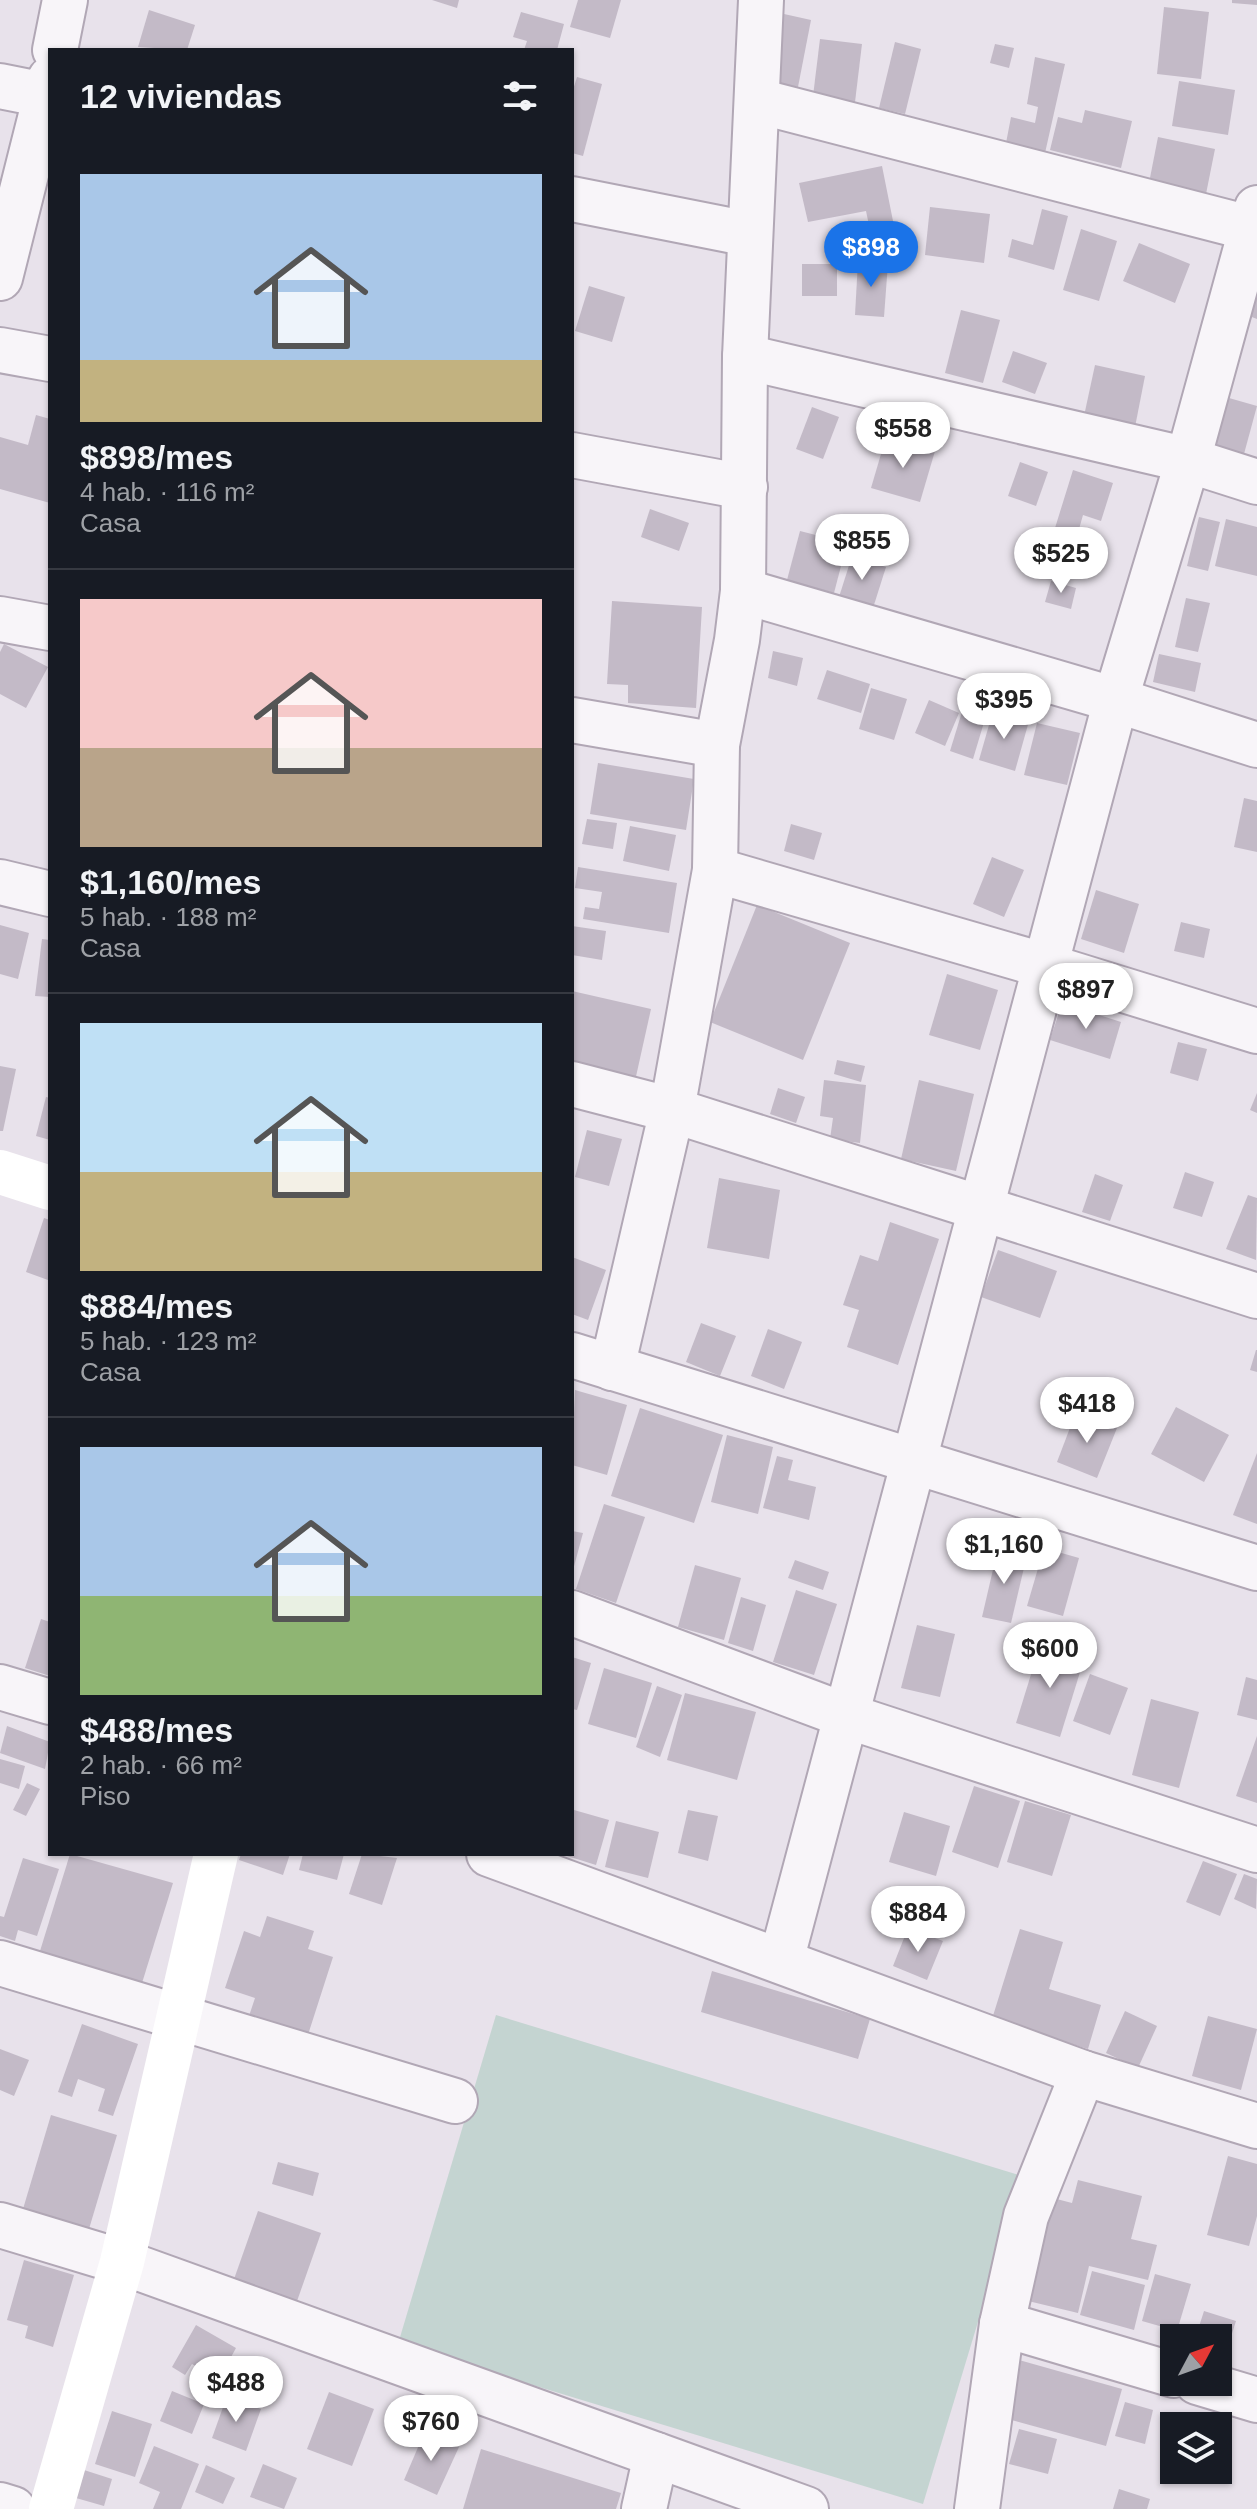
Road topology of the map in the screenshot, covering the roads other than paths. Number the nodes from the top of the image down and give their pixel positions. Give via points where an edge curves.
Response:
1 (65, 0) edge
2 (761, 0) edge
3 (55, 48) edge
4 (0, 86) edge
5 (48, 90) edge
6 (48, 94) edge
7 (758, 101) junction
8 (574, 199) edge
9 (1255, 222) edge
10 (749, 234) junction
11 (0, 278) edge
12 (0, 350) edge
13 (745, 357) junction
14 (48, 359) edge
15 (574, 455) edge
16 (1188, 460) junction
17 (1257, 482) edge
18 (745, 487) junction
19 (743, 591) junction
20 (0, 619) edge
21 (48, 628) edge
22 (1116, 700) junction
23 (574, 720) edge
24 (717, 745) junction
25 (1257, 745) edge
26 (715, 870) junction
27 (0, 882) edge
28 (48, 894) edge
29 (1046, 966) junction
30 (1257, 1031) edge
31 (574, 1085) edge
32 (672, 1110) junction
33 (0, 1172) edge
34 (48, 1187) edge
35 (981, 1207) junction
36 (1257, 1296) edge
37 (592, 1362) edge
38 (915, 1464) junction
39 (1257, 1568) edge
40 (574, 1614) edge
41 (0, 1687) edge
42 (48, 1701) edge
43 (847, 1716) junction
44 (1257, 1850) edge
45 (216, 1856) edge
46 (494, 1856) edge
47 (781, 1961) junction
48 (0, 1963) edge
49 (177, 2015) junction
50 (1083, 2073) junction
51 (455, 2101) dead end
52 (1257, 2126) edge
53 (0, 2225) edge
54 (122, 2262) junction
55 (1002, 2324) junction
56 (1160, 2371) edge
57 (1232, 2392) edge
58 (1257, 2400) edge
59 (656, 2455) junction
60 (0, 2505) edge
61 (13, 2509) edge
62 (51, 2509) edge
63 (644, 2509) edge
64 (806, 2509) edge
65 (977, 2509) edge

1 - 3 street
2 - 7 street
4 - 5 street
6 - 11 street
7 - 9 street
7 - 10 street
8 - 10 street
9 - 16 street
10 - 13 street
12 - 14 street
13 - 16 street
13 - 18 street
15 - 18 street
16 - 17 street
16 - 22 street
18 - 19 street
19 - 22 street
19 - 24 street
20 - 21 street
22 - 25 street
22 - 29 street
23 - 24 street
24 - 26 street
26 - 29 street
26 - 32 street
27 - 28 street
29 - 30 street
29 - 35 street
31 - 32 street
32 - 35 street
32 - 37 street
33 - 34 street
35 - 36 street
35 - 38 street
37 - 38 street
38 - 39 street
38 - 43 street
40 - 43 street
41 - 42 street
43 - 44 street
43 - 47 street
45 - 49 street
46 - 47 street
47 - 50 street
48 - 49 street
49 - 51 street
49 - 54 street
50 - 52 street
50 - 55 street via 1026,2216
53 - 54 street
54 - 59 street
54 - 62 street
55 - 56 street
55 - 65 street
57 - 58 street
59 - 63 street
59 - 64 street
60 - 61 street

